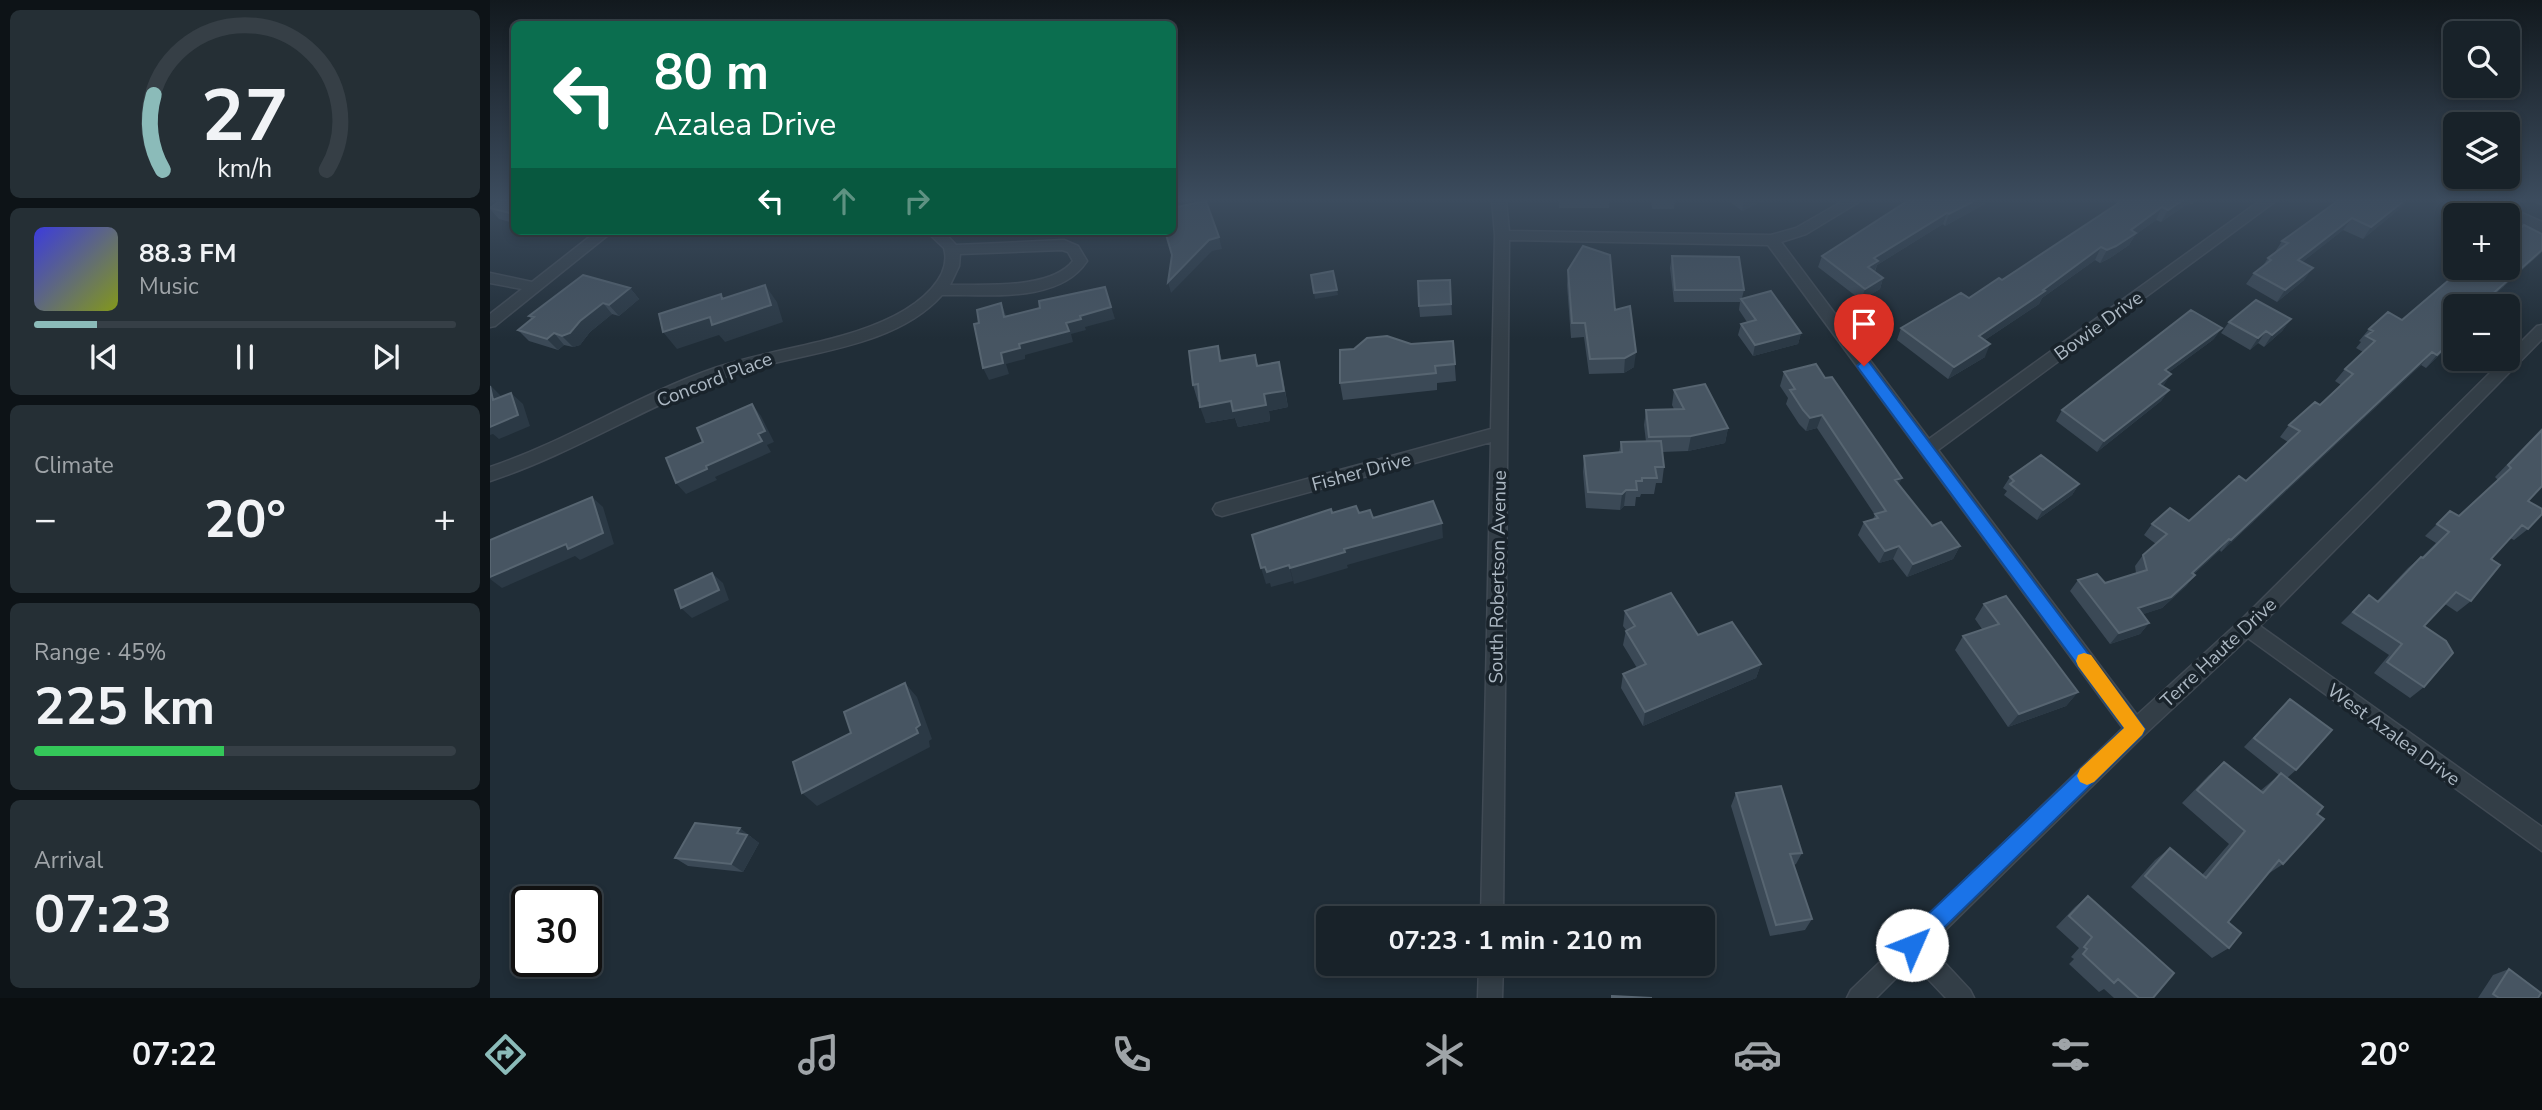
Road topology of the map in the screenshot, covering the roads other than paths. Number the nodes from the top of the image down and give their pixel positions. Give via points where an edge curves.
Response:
1 (587, 247) edge
2 (950, 247) edge
3 (1029, 247) edge
4 (1069, 247) edge
5 (1502, 247) edge
6 (1777, 247) edge
7 (2206, 247) edge
8 (952, 250) junction
9 (490, 273) edge
10 (534, 287) junction
11 (938, 290) junction
12 (490, 321) edge
13 (2542, 330) edge
14 (1500, 433) junction
15 (1926, 450) junction
16 (490, 474) edge
17 (1222, 509) dead end
18 (2247, 627) junction
19 (2136, 729) junction
20 (2542, 840) edge
21 (1492, 906) edge
22 (1912, 945) junction
23 (1491, 976) edge
24 (1490, 998) edge
25 (1859, 998) edge
26 (1962, 998) edge

1 - 10 street
2 - 8 street
3 - 8 street
4 - 11 street via 1080,261 1071,274 1051,283
5 - 14 street, South Robertson Avenue
6 - 15 street
7 - 15 street, Bowie Drive
8 - 11 street, Concord Place via 950,271
9 - 10 street
10 - 12 street
11 - 16 street, Concord Place via 909,315 878,330 720,372 572,444
13 - 18 street, Terre Haute Drive
14 - 17 street, Fisher Drive
14 - 21 street, South Robertson Avenue
15 - 19 street
18 - 19 street, Terre Haute Drive
18 - 20 street, West Azalea Drive
19 - 22 street, Terre Haute Drive
22 - 25 street, Terre Haute Drive
22 - 26 street
23 - 24 street

